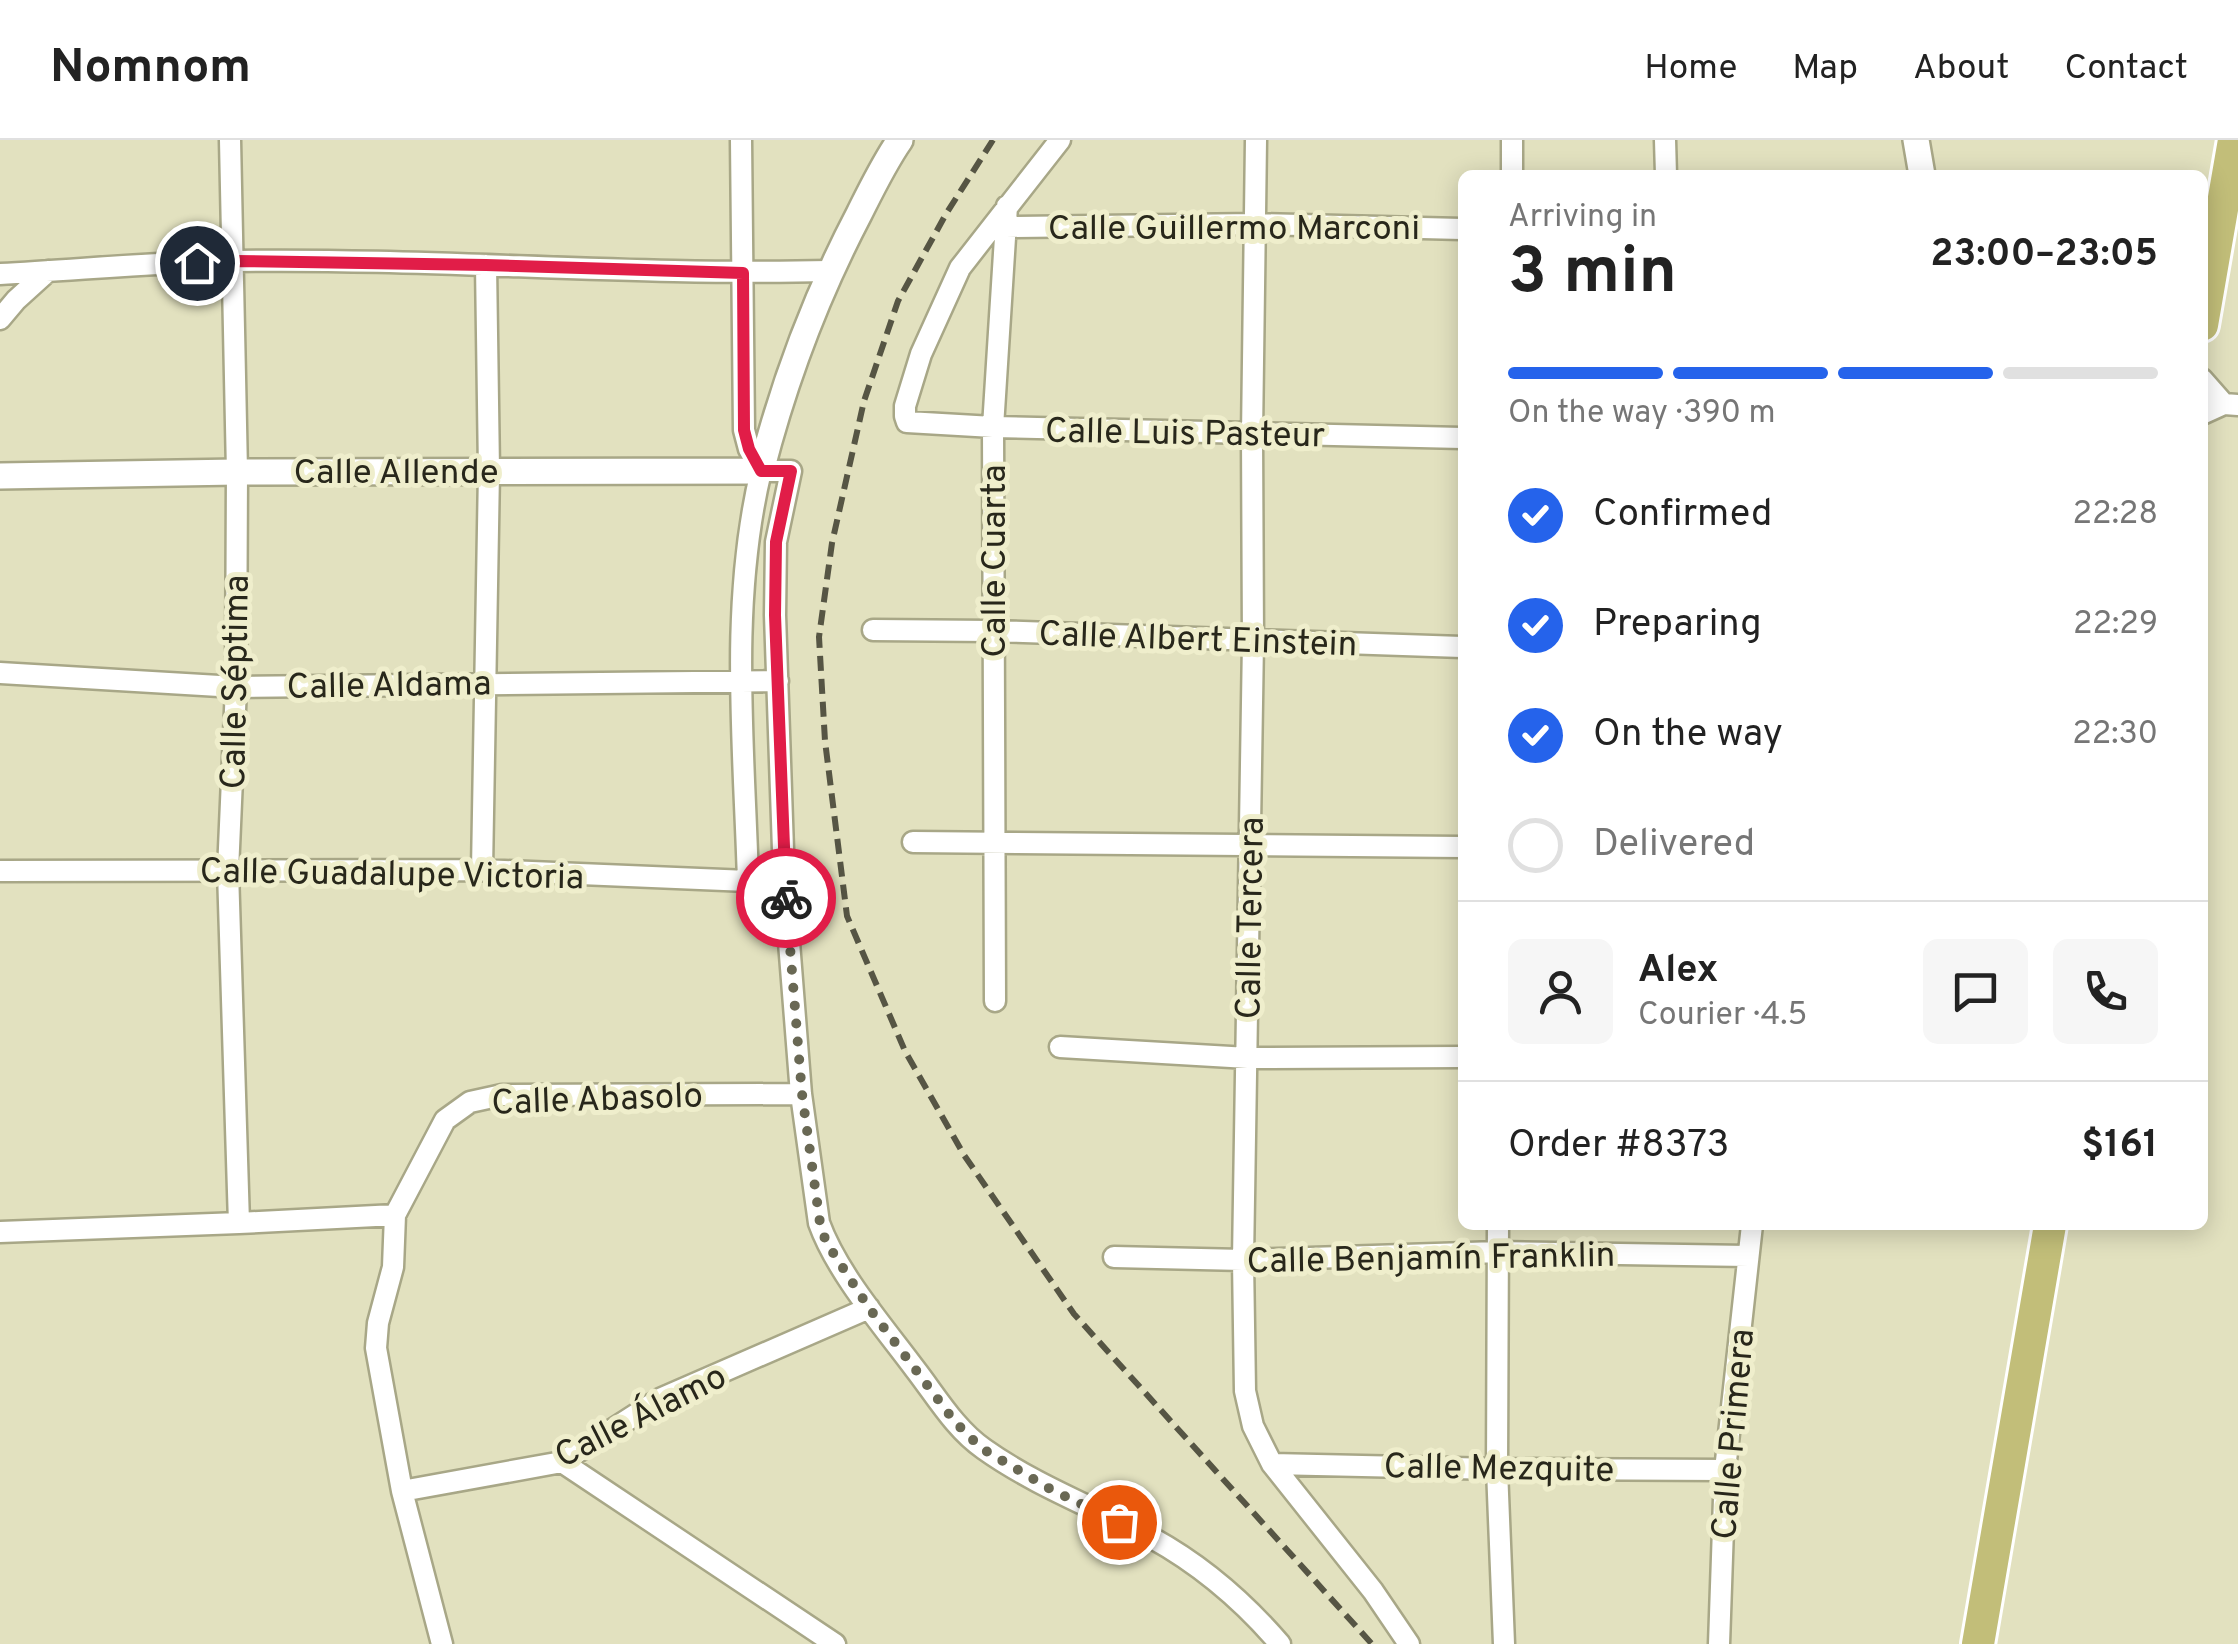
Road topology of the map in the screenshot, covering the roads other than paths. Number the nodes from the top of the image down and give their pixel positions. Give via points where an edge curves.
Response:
1 (230, 140) edge
2 (741, 140) edge
3 (900, 140) edge
4 (1060, 140) edge
5 (1256, 140) edge
6 (1512, 140) edge
7 (1665, 140) edge
8 (1916, 140) edge
9 (2234, 140) edge
10 (1512, 170) edge
11 (1666, 170) edge
12 (1921, 170) edge
13 (1006, 217) junction
14 (1256, 224) junction
15 (1458, 229) edge
16 (234, 261) junction
17 (486, 265) junction
18 (829, 271) junction
19 (48, 272) junction
20 (743, 273) junction
21 (0, 274) edge
22 (2208, 290) edge
23 (0, 319) edge
24 (2208, 384) edge
25 (2231, 404) edge
26 (993, 428) junction
27 (1252, 435) junction
28 (1458, 438) edge
29 (488, 471) junction
30 (761, 471) junction
31 (237, 472) junction
32 (0, 476) edge
33 (873, 630) dead end
34 (992, 631) junction
35 (1253, 641) junction
36 (1458, 647) edge
37 (0, 673) edge
38 (742, 681) junction
39 (778, 681) junction
40 (486, 683) junction
41 (236, 686) junction
42 (994, 841) junction
43 (913, 842) dead end
44 (1250, 844) junction
45 (1458, 847) edge
46 (228, 870) junction
47 (482, 870) junction
48 (0, 871) edge
49 (784, 879) junction
50 (748, 880) junction
51 (995, 1001) dead end
52 (1060, 1048) dead end
53 (1458, 1057) edge
54 (1248, 1058) junction
55 (802, 1094) junction
56 (395, 1215) junction
57 (239, 1223) junction
58 (1498, 1230) edge
59 (1751, 1230) edge
60 (2049, 1230) edge
61 (0, 1232) edge
62 (1498, 1252) junction
63 (1748, 1256) junction
64 (1114, 1257) dead end
65 (1243, 1260) junction
66 (869, 1308) junction
67 (562, 1462) junction
68 (1272, 1464) junction
69 (1497, 1468) junction
70 (1725, 1470) junction
71 (402, 1491) junction
72 (442, 1644) edge
73 (835, 1644) edge
74 (1280, 1644) edge
75 (1409, 1644) edge
76 (1504, 1644) edge
77 (1718, 1644) edge
78 (1978, 1644) edge

1 - 16 street, Calle Séptima
2 - 20 street
3 - 18 street
4 - 13 street
5 - 14 street, Calle Tercera
6 - 10 street
7 - 11 street
8 - 12 street
9 - 22 main road
13 - 14 street, Calle Guillermo Marconi
13 - 26 street, Calle Cuarta
13 - 26 street, Calle Luis Pasteur via 960,268 905,406 908,422
14 - 15 street, Calle Guillermo Marconi
14 - 27 street, Calle Tercera
16 - 17 street
16 - 19 street
16 - 31 street, Calle Séptima
17 - 20 street
17 - 29 street
18 - 20 street
18 - 30 street
19 - 21 street
19 - 23 street
20 - 30 street via 744,430
24 - 25 street
26 - 27 street, Calle Luis Pasteur
26 - 34 street, Calle Cuarta
27 - 28 street, Calle Luis Pasteur
27 - 35 street, Calle Tercera
29 - 30 street, Calle Allende
29 - 31 street, Calle Allende
29 - 40 street
30 - 38 street via 745,575
30 - 39 street, Calle Allende via 791,471 776,542
31 - 32 street, Calle Allende
31 - 41 street, Calle Séptima
33 - 34 street, Calle Albert Einstein
34 - 35 street, Calle Albert Einstein
34 - 42 street, Calle Cuarta
35 - 36 street, Calle Albert Einstein
35 - 44 street, Calle Tercera
37 - 41 street, Calle Aldama
38 - 39 street, Calle Aldama
38 - 40 street, Calle Aldama
38 - 50 street
39 - 49 street
40 - 41 street, Calle Aldama
40 - 47 street
41 - 46 street, Calle Séptima
42 - 43 street
42 - 44 street
42 - 51 street, Calle Cuarta
44 - 45 street
44 - 54 street, Calle Tercera
46 - 47 street, Calle Guadalupe Victoria
46 - 48 street, Calle Guadalupe Victoria
46 - 57 street, Calle Séptima
47 - 50 street, Calle Guadalupe Victoria
49 - 50 street, Calle Guadalupe Victoria
49 - 55 street
52 - 54 street
53 - 54 street
54 - 65 street, Calle Tercera
55 - 56 street, Calle Abasolo via 502,1095 470,1102 444,1120
55 - 66 street via 820,1223
56 - 57 street
56 - 71 street, Calle Abasolo via 393,1267 376,1348
57 - 61 street
58 - 62 street
59 - 63 street, Calle Primera
60 - 78 main road
62 - 63 street, Calle Benjamín Franklin
62 - 65 street, Calle Benjamín Franklin
62 - 69 street
63 - 70 street, Calle Primera
64 - 65 street, Calle Benjamín Franklin
65 - 68 street, Calle Tercera via 1245,1391
66 - 67 street, Calle Álamo via 660,1399
66 - 74 street via 981,1448 1193,1564 1252,1611
67 - 71 street, Calle Álamo
67 - 73 street
68 - 69 street, Calle Mezquite
68 - 75 street, Calle Tercera
69 - 70 street, Calle Mezquite
69 - 76 street
70 - 77 street, Calle Primera
71 - 72 street, Calle Abasolo

